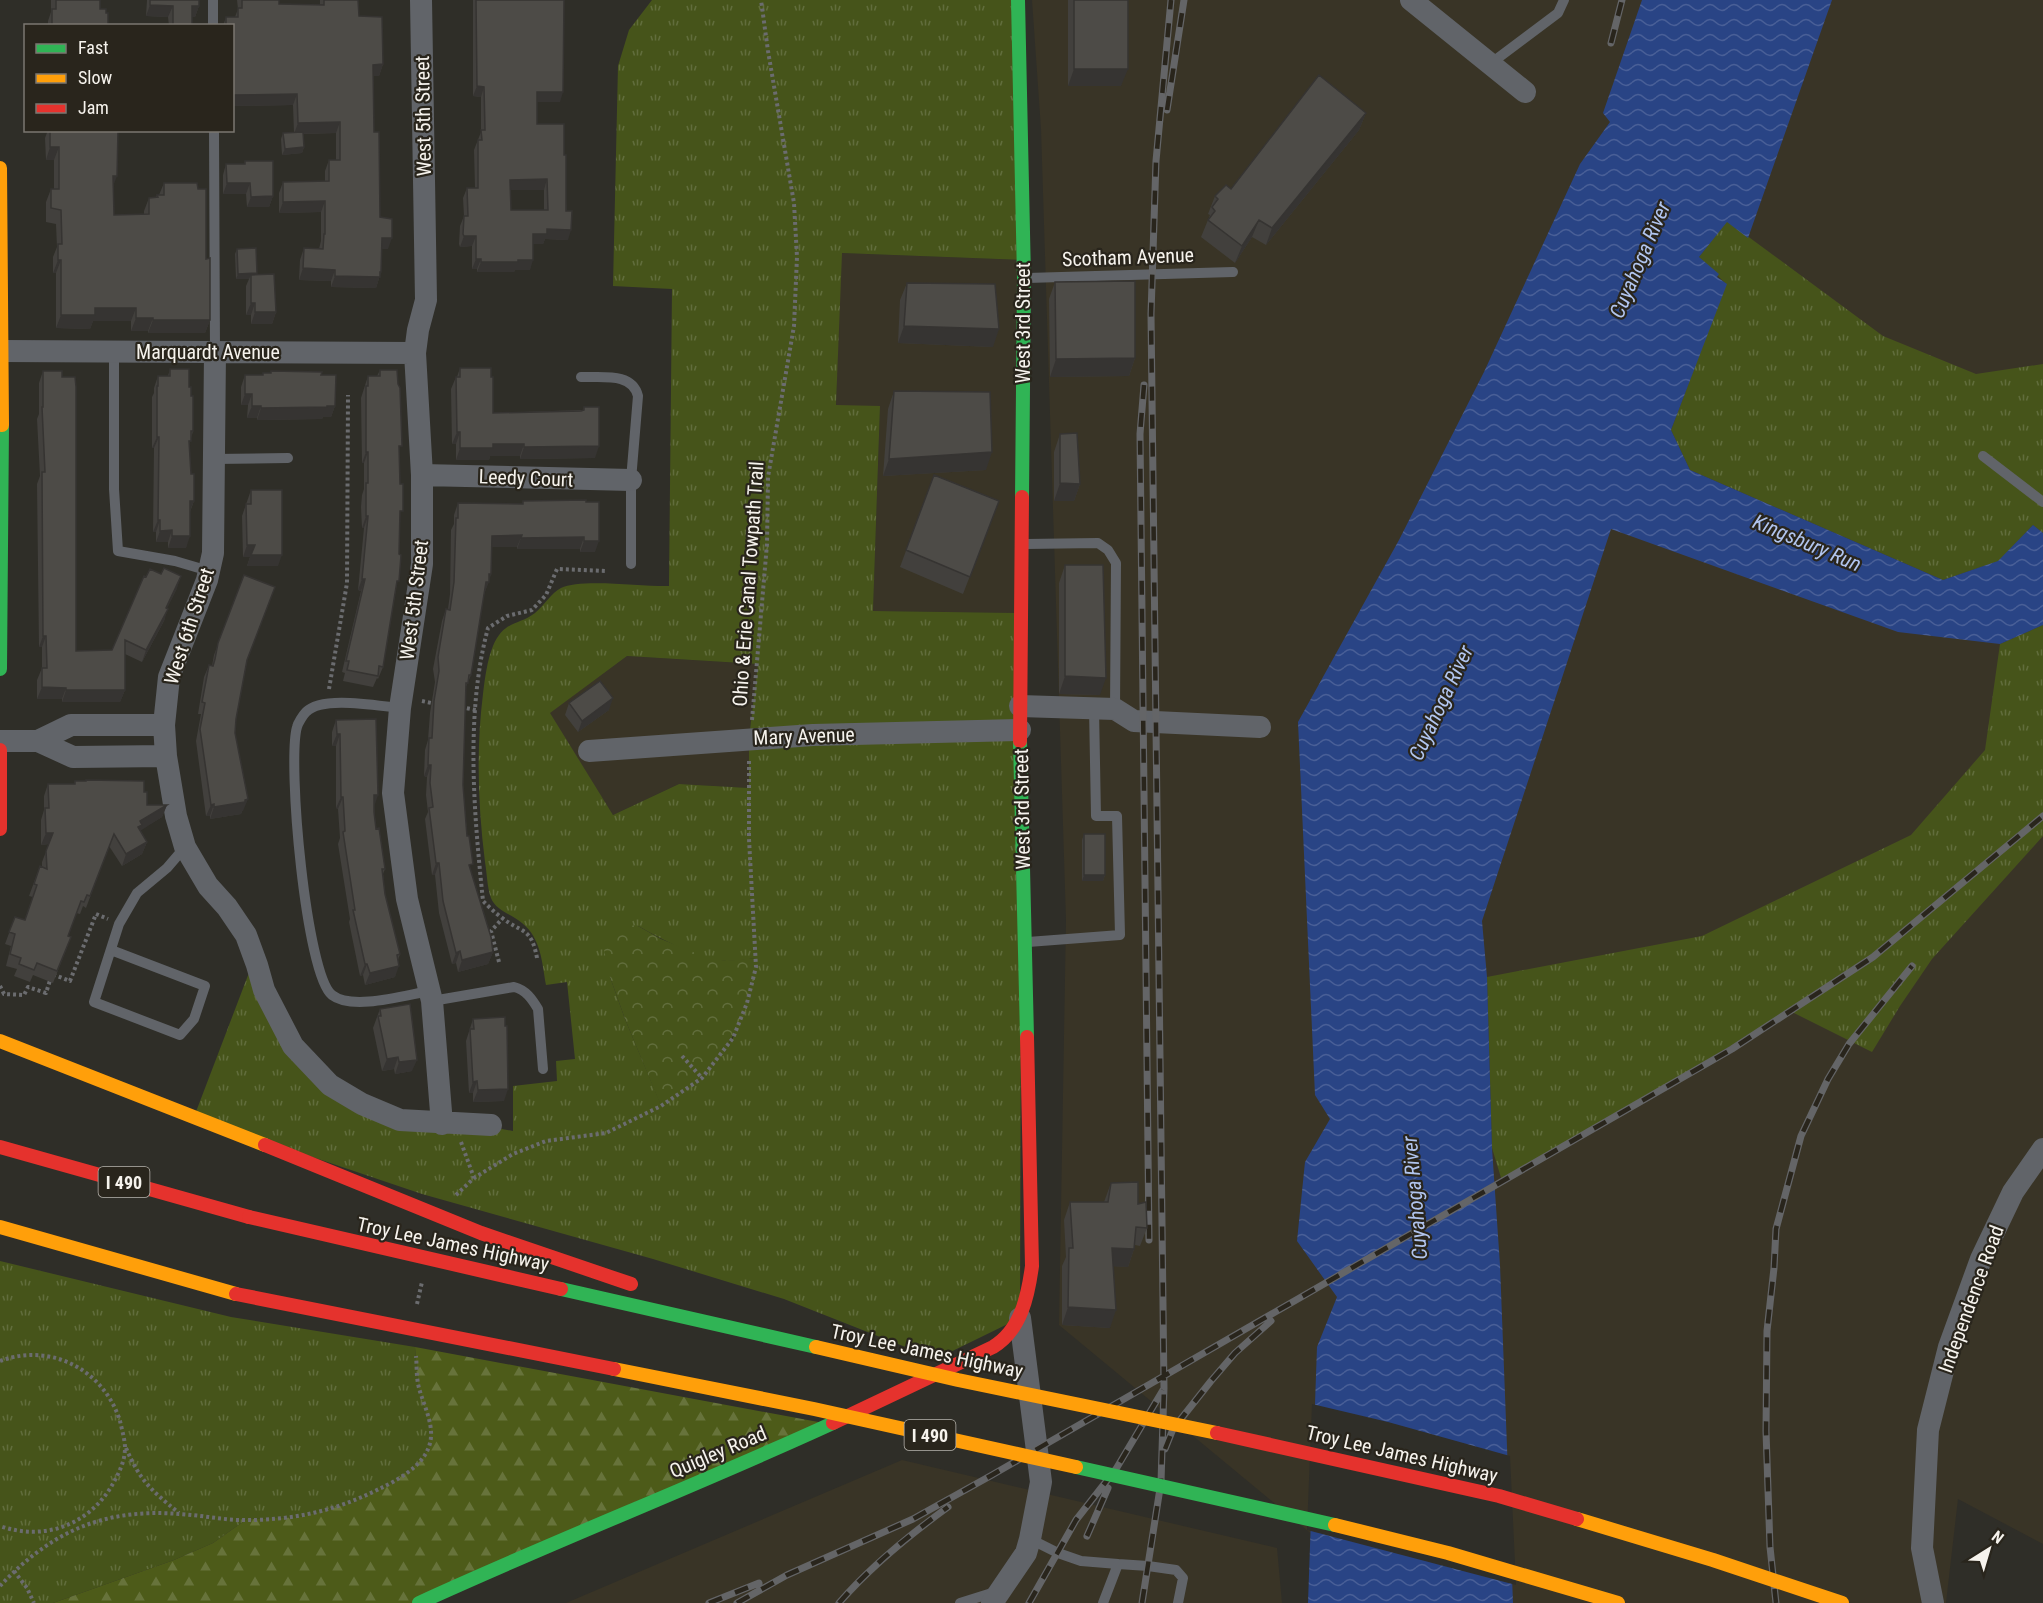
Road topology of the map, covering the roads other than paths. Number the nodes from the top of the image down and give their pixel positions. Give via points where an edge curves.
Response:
1 (213, 0) edge
2 (421, 0) edge
3 (1018, 0) edge
4 (1411, 0) edge
5 (1564, 0) edge
6 (213, 24) edge
7 (1490, 64) junction
8 (1525, 93) dead end
9 (214, 132) edge
10 (0, 168) edge
11 (1233, 272) dead end
12 (1024, 279) junction
13 (2, 351) junction
14 (114, 352) junction
15 (214, 352) junction
16 (415, 353) junction
17 (581, 377) dead end
18 (1983, 456) dead end
19 (288, 458) dead end
20 (213, 459) junction
21 (422, 475) junction
22 (632, 480) junction
23 (0, 483) edge
24 (2043, 502) edge
25 (1022, 544) junction
26 (631, 564) dead end
27 (209, 571) junction
28 (0, 669) edge
29 (1020, 706) junction
30 (400, 708) junction
31 (1104, 709) junction
32 (164, 725) junction
33 (1260, 727) dead end
34 (1020, 730) junction
35 (0, 741) edge
36 (38, 741) junction
37 (0, 750) edge
38 (589, 751) dead end
39 (165, 756) junction
40 (0, 829) edge
41 (185, 847) junction
42 (1025, 942) junction
43 (111, 950) junction
44 (431, 996) junction
45 (0, 1041) edge
46 (543, 1069) dead end
47 (442, 1124) junction
48 (491, 1125) dead end
49 (0, 1147) edge
50 (2043, 1149) edge
51 (0, 1227) edge
52 (153, 1286) dead end
53 (647, 1289) dead end
54 (236, 1294) junction
55 (1020, 1318) junction
56 (918, 1356) dead end
57 (958, 1380) junction
58 (1030, 1539) junction
59 (1118, 1564) junction
60 (997, 1597) edge
61 (419, 1603) edge
62 (960, 1603) edge
63 (1103, 1603) edge
64 (1178, 1603) edge
65 (1618, 1603) edge
66 (1842, 1603) edge
67 (1933, 1603) edge

1 - 6 lane
2 - 16 street, West 5th Street via 426,300
3 - 12 main road, West 3rd Street
4 - 7 street
5 - 7 lane via 1558,13
7 - 8 street
9 - 15 lane, West 6th Street
10 - 13 main road
11 - 12 lane, Scotham Avenue
12 - 25 main road, West 3rd Street
13 - 14 street, Marquardt Avenue
13 - 23 main road
14 - 15 street, Marquardt Avenue
14 - 27 lane via 118,551
15 - 16 street, Marquardt Avenue
15 - 20 street, West 6th Street
16 - 21 street, West 5th Street
17 - 22 lane via 618,378 636,387
18 - 24 lane
19 - 20 lane
20 - 27 street, West 6th Street via 213,553
21 - 22 street, Leedy Court
21 - 30 street, West 5th Street via 422,564
22 - 26 lane
23 - 28 main road
25 - 29 main road, West 3rd Street
25 - 31 lane via 1098,543 1116,563
27 - 32 street, West 6th Street via 169,677
29 - 31 street
29 - 34 main road, West 3rd Street
30 - 44 street, West 5th Street via 393,793 407,899
30 - 44 lane via 338,703 320,704 307,711 297,727 295,817 318,970 331,995 358,1002
31 - 33 street via 1134,721
31 - 42 lane via 1096,816 1117,816 1120,935
32 - 36 street via 70,725
32 - 39 street, West 6th Street
34 - 38 street, Mary Avenue via 749,738
34 - 42 main road, West 3rd Street
35 - 36 street
36 - 39 street via 73,757
37 - 40 main road
39 - 41 street, West 6th Street
41 - 43 lane via 137,893 119,924
41 - 47 street, West 6th Street via 208,886 246,934 264,990 293,1046 330,1085 362,1104 400,1120
42 - 55 main road, West 3rd Street via 1032,1266
43 - 43 lane via 94,1002 180,1035 194,1020 205,986
44 - 46 lane via 521,989 538,1009
44 - 47 street, West 5th Street
45 - 53 main road, bridge via 481,1233
47 - 48 street, West 6th Street
49 - 57 main road, Troy Lee James Highway / I 490, bridge via 249,1217
50 - 67 street, Independence Road via 2013,1192 1981,1259 1949,1347 1928,1430 1922,1548
51 - 54 main road, I 490
52 - 54 main road
54 - 65 main road, I 490, bridge via 814,1409 1264,1508 1448,1553
55 - 58 street, West 3rd Street via 1041,1482
55 - 61 main road, Quigley Road via 1002,1341 977,1356 747,1462
56 - 57 main road
57 - 66 main road, Troy Lee James Highway / I 490, bridge via 1499,1496
58 - 59 lane via 1081,1561
58 - 60 street, West 3rd Street via 1026,1553
59 - 63 lane
59 - 64 lane via 1176,1570 1183,1578
60 - 62 lane

